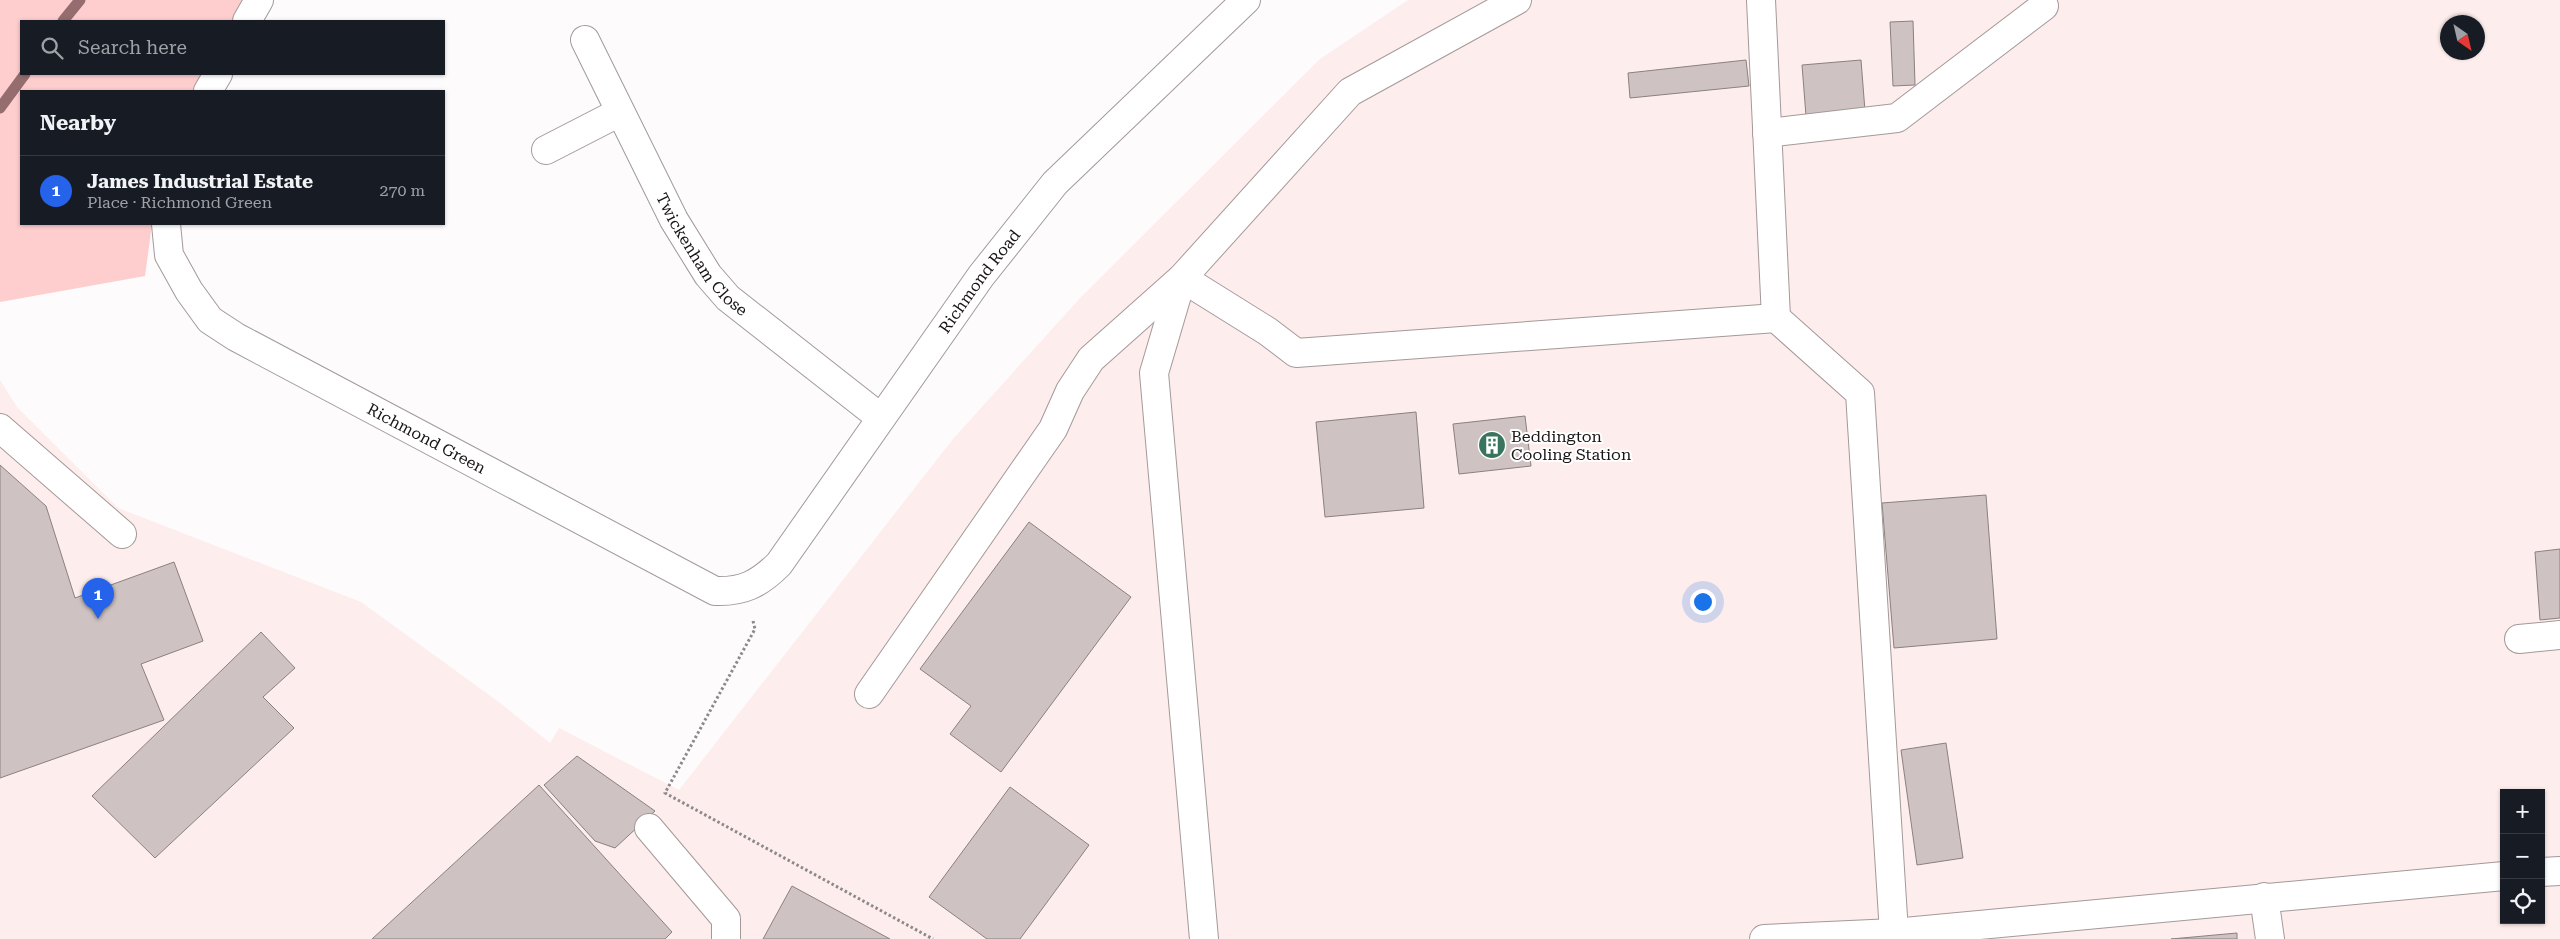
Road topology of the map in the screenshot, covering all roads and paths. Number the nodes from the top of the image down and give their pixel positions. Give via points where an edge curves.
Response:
1 (259, 0) edge
2 (1246, 0) edge
3 (1517, 0) edge
4 (1761, 0) edge
5 (2044, 6) dead end
6 (248, 20) edge
7 (585, 40) dead end
8 (217, 75) edge
9 (209, 90) edge
10 (620, 112) junction
11 (1767, 133) junction
12 (546, 150) dead end
13 (166, 225) edge
14 (1182, 278) junction
15 (1776, 318) junction
16 (881, 418) junction
17 (0, 428) edge
18 (122, 534) dead end
19 (745, 589) junction
20 (2560, 635) edge
21 (2519, 639) dead end
22 (869, 694) dead end
23 (649, 828) dead end
24 (2560, 871) edge
25 (2545, 872) edge
26 (2500, 876) edge
27 (2264, 897) junction
28 (1894, 932) junction
29 (726, 939) edge
30 (933, 939) edge
31 (1204, 939) edge
32 (1764, 939) edge
33 (2270, 939) edge

1 - 6 street
2 - 16 street, Richmond Road via 1055,183 981,276
3 - 14 street via 1350,92
4 - 11 street
5 - 11 street via 1897,118
7 - 10 street, Twickenham Close
8 - 9 street
10 - 12 street
10 - 16 street, Twickenham Close via 674,220 708,275 728,298
11 - 15 street
13 - 19 street, Richmond Green via 169,255 189,291 210,320 236,337 715,591
14 - 15 street via 1296,353
14 - 22 street via 1091,359 1070,391 1053,429
14 - 31 street via 1154,373
15 - 28 street via 1860,393
16 - 19 street, Richmond Road via 779,564 764,580
17 - 18 street
19 - 30 path via 756,630 665,792
20 - 21 street
23 - 29 street via 726,919
24 - 25 street
26 - 27 street
27 - 28 street
27 - 33 street
28 - 32 street

